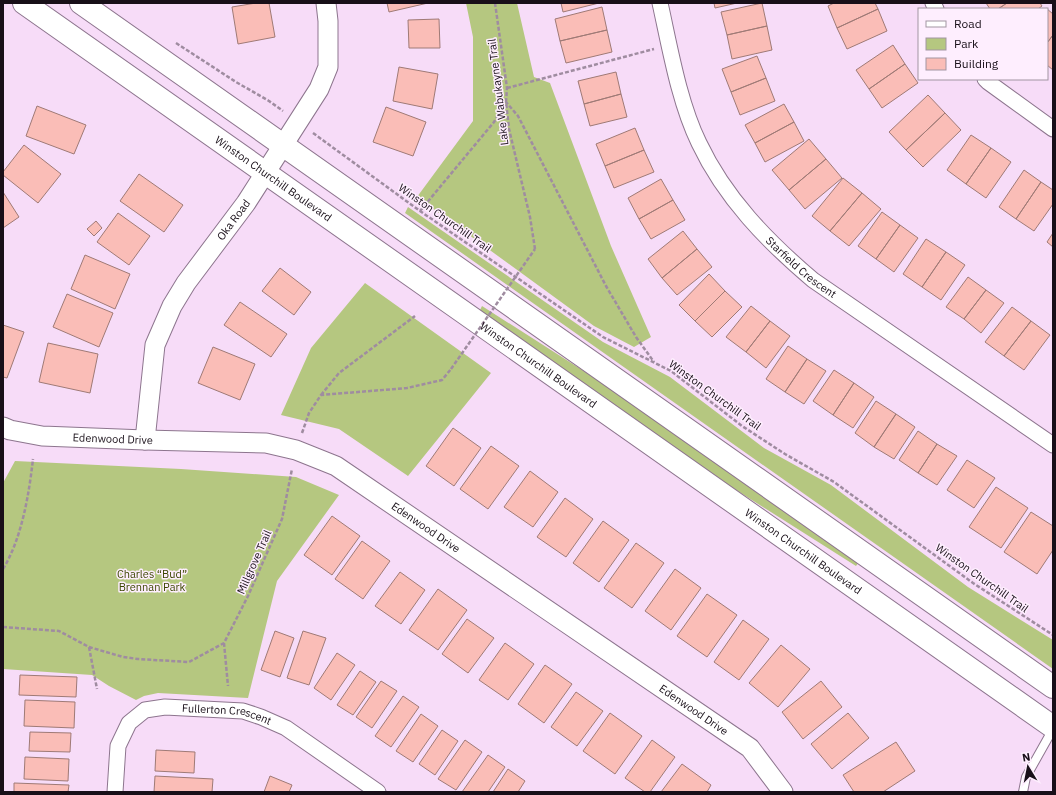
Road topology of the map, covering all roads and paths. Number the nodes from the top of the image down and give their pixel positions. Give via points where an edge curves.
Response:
1 (24, 3) edge
2 (81, 3) edge
3 (326, 3) edge
4 (495, 3) edge
5 (660, 3) edge
6 (173, 41) dead end
7 (670, 45) junction
8 (986, 80) edge
9 (507, 88) junction
10 (269, 101) dead end
11 (506, 102) junction
12 (1053, 129) edge
13 (327, 144) dead end
14 (284, 145) junction
15 (265, 173) junction
16 (420, 211) junction
17 (415, 316) dead end
18 (654, 362) junction
19 (321, 395) junction
20 (3, 428) edge
21 (145, 440) junction
22 (1053, 445) edge
23 (296, 450) junction
24 (33, 459) dead end
25 (3, 569) edge
26 (3, 627) edge
27 (1053, 635) edge
28 (224, 643) junction
29 (89, 648) junction
30 (228, 686) dead end
31 (1053, 687) edge
32 (97, 689) dead end
33 (1053, 728) edge
34 (115, 792) edge
35 (378, 792) edge
36 (783, 792) edge
37 (1023, 792) edge

1 - 15 main road, Winston Churchill Boulevard
2 - 14 main road
3 - 14 street, Oka Road via 328,67 319,88
4 - 9 path, Lake Wabukayne Trail
5 - 7 street, Starfield Crescent
6 - 10 path
7 - 9 path
7 - 22 street, Starfield Crescent via 683,100 698,143 719,180 748,218 779,251 813,280
8 - 12 street
9 - 11 path, Lake Wabukayne Trail
11 - 16 path via 494,122
11 - 18 path via 518,116 613,298
11 - 19 path, Lake Wabukayne Trail, bridge via 509,129 535,249 442,380 407,388
13 - 16 path, Winston Churchill Trail
14 - 15 street, Oka Road
14 - 31 main road
15 - 21 street, Oka Road via 172,306 155,345
15 - 33 main road, Winston Churchill Boulevard
16 - 18 path, Winston Churchill Trail via 604,337
17 - 19 path, Millgrove Trail via 339,373
18 - 27 path, Winston Churchill Trail via 671,370 748,430 834,482 973,583
19 - 23 path, Millgrove Trail via 309,413
20 - 21 street, Edenwood Drive via 42,436
21 - 23 street, Edenwood Drive via 266,443
23 - 28 path, Millgrove Trail via 282,519
23 - 36 street, Edenwood Drive via 336,466 750,748
24 - 25 path via 21,524 11,556
26 - 29 path via 59,631
28 - 29 path via 189,662 130,658
28 - 30 path
29 - 32 path
33 - 37 lane via 1026,777
34 - 35 street, Fullerton Crescent via 118,746 129,723 145,710 165,707 243,711 261,717 286,728

